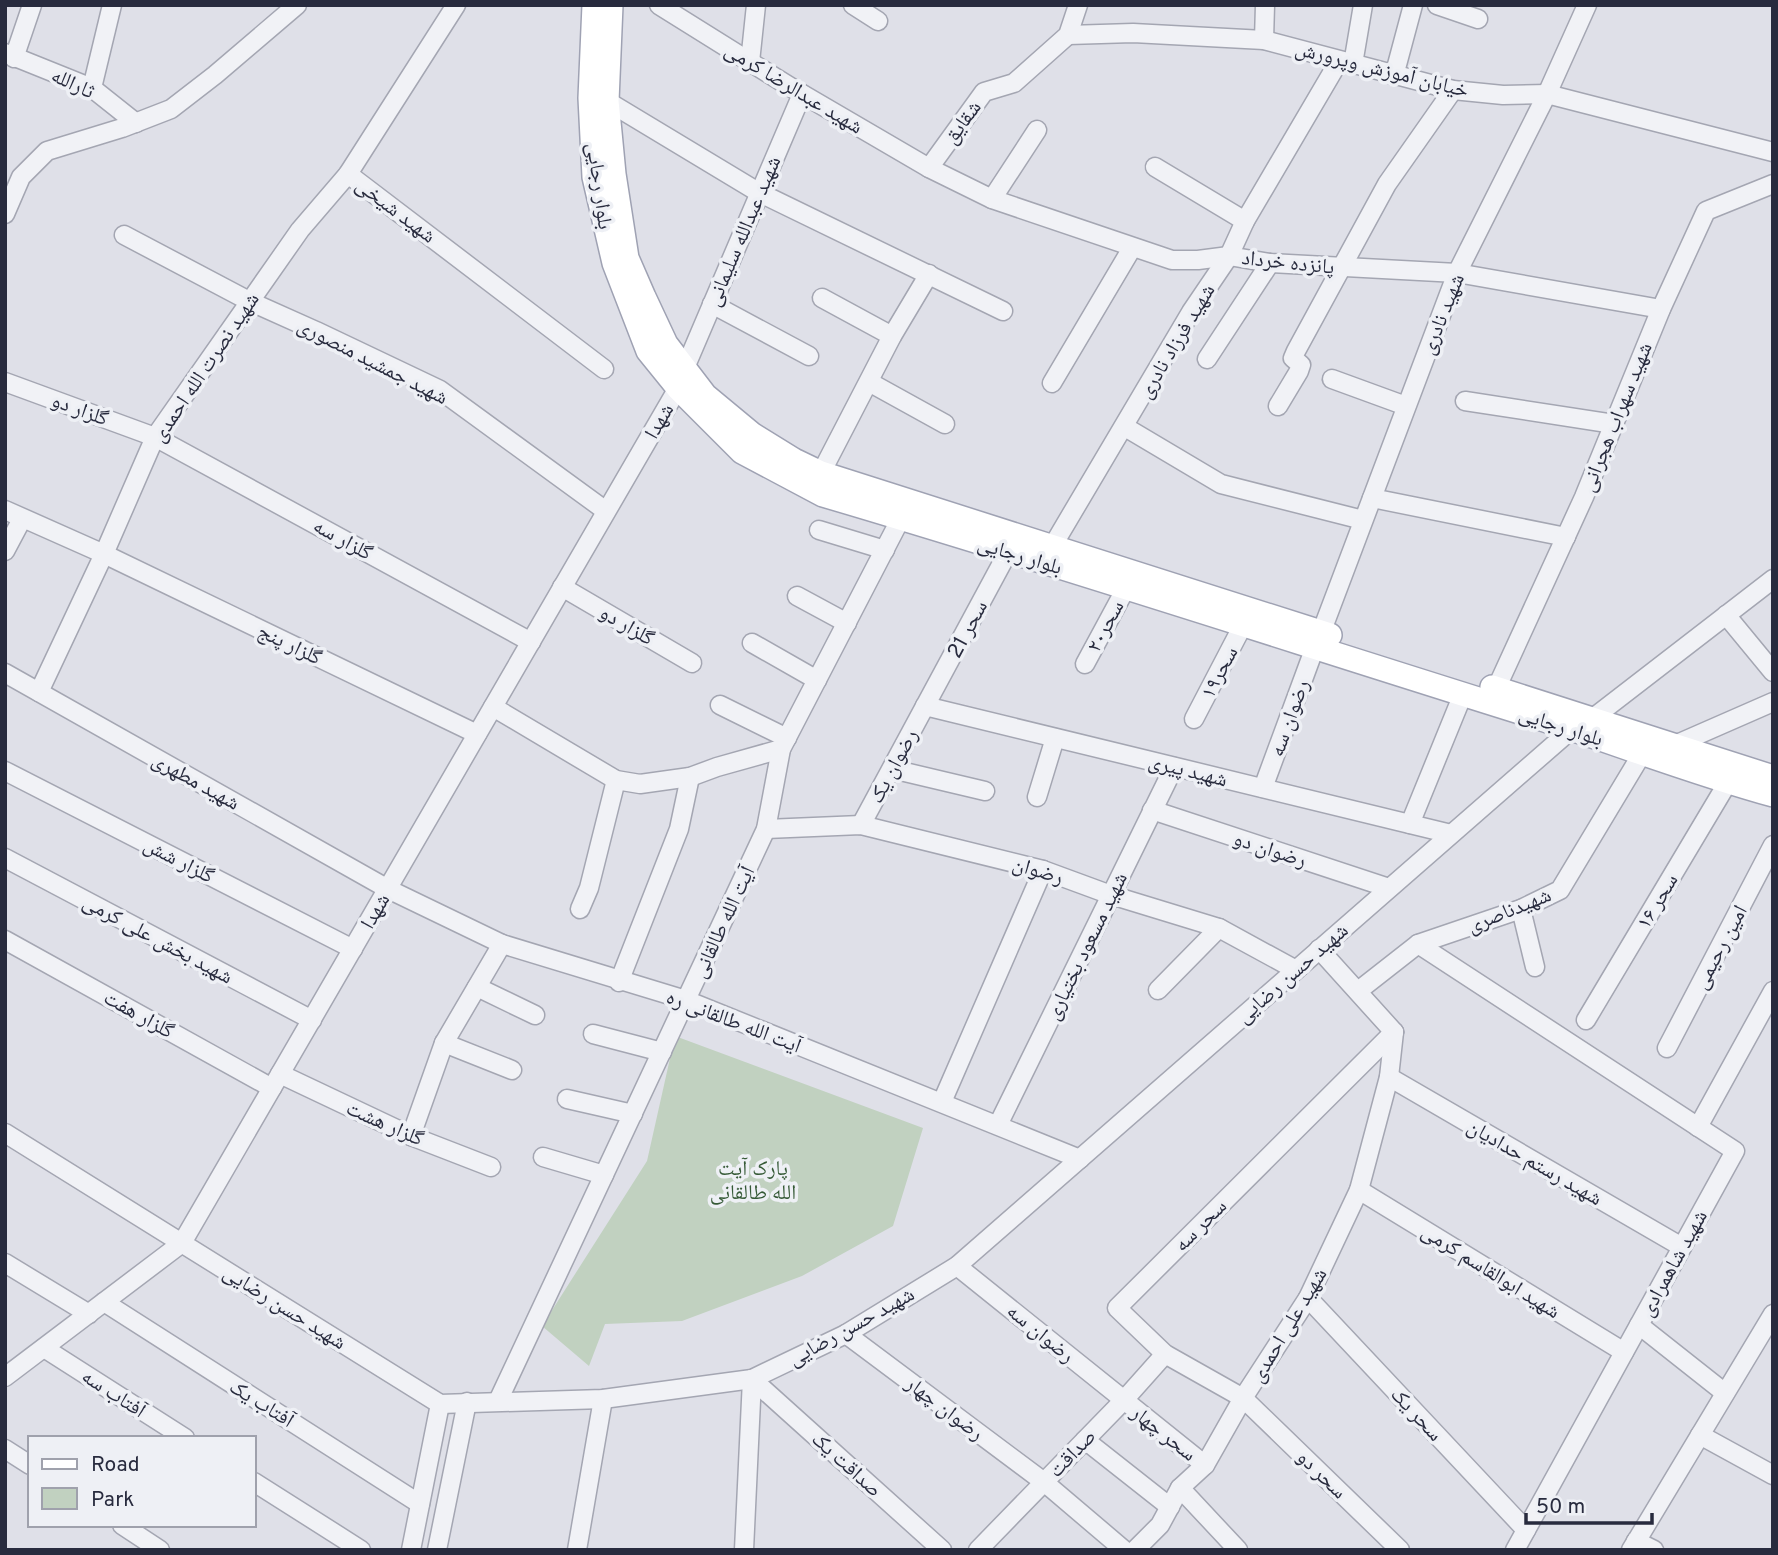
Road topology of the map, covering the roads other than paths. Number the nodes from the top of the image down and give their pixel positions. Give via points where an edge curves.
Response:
1 (32, 5) edge
2 (113, 5) edge
3 (297, 5) edge
4 (456, 5) edge
5 (594, 5) edge
6 (611, 5) edge
7 (659, 5) edge
8 (756, 5) edge
9 (853, 5) edge
10 (1078, 5) edge
11 (1265, 5) edge
12 (1363, 5) edge
13 (1413, 5) edge
14 (1437, 5) edge
15 (1587, 5) edge
16 (1478, 19) dead end
17 (878, 21) dead end
18 (1068, 35) junction
19 (1264, 40) junction
20 (9, 55) edge
21 (750, 62) junction
22 (1346, 62) junction
23 (1394, 76) junction
24 (92, 88) junction
25 (1453, 90) junction
26 (802, 94) junction
27 (1547, 94) junction
28 (607, 101) junction
29 (136, 123) junction
30 (1037, 130) dead end
31 (1773, 152) edge
32 (1155, 167) dead end
33 (929, 168) junction
34 (348, 174) junction
35 (1773, 184) edge
36 (758, 192) junction
37 (992, 199) junction
38 (5, 214) edge
39 (1245, 221) junction
40 (124, 235) dead end
41 (1132, 248) junction
42 (1229, 256) junction
43 (1270, 262) junction
44 (1341, 267) junction
45 (1457, 273) junction
46 (929, 274) junction
47 (822, 298) dead end
48 (249, 301) junction
49 (712, 304) junction
50 (1661, 309) junction
51 (1003, 311) dead end
52 (892, 336) junction
53 (809, 356) dead end
54 (1206, 359) dead end
55 (604, 369) dead end
56 (681, 378) junction
57 (1332, 380) dead end
58 (5, 382) edge
59 (869, 382) junction
60 (1052, 383) dead end
61 (1465, 401) dead end
62 (1406, 406) junction
63 (1278, 407) dead end
64 (945, 424) dead end
65 (1614, 424) junction
66 (1125, 427) junction
67 (155, 437) junction
68 (821, 473) junction
69 (1372, 498) junction
70 (5, 510) edge
71 (606, 511) junction
72 (901, 518) junction
73 (22, 519) junction
74 (1363, 520) junction
75 (819, 530) dead end
76 (1566, 537) junction
77 (1052, 547) junction
78 (885, 550) junction
79 (5, 551) edge
80 (1008, 551) junction
81 (104, 554) junction
82 (1773, 579) edge
83 (562, 587) junction
84 (1126, 588) junction
85 (797, 596) dead end
86 (1726, 615) junction
87 (847, 623) junction
88 (1244, 625) junction
89 (1318, 640) junction
90 (531, 642) junction
91 (752, 643) dead end
92 (692, 663) dead end
93 (1770, 663) edge
94 (1085, 664) dead end
95 (5, 673) edge
96 (817, 680) junction
97 (1496, 689) junction
98 (38, 692) junction
99 (1463, 694) junction
100 (1773, 702) edge
101 (720, 705) dead end
102 (925, 706) junction
103 (493, 707) junction
104 (1593, 718) junction
105 (1194, 719) dead end
106 (1572, 729) junction
107 (477, 734) junction
108 (1055, 738) junction
109 (784, 743) junction
110 (1676, 744) junction
111 (1643, 752) junction
112 (1174, 767) junction
113 (892, 769) junction
114 (5, 771) edge
115 (690, 777) junction
116 (1773, 777) edge
117 (616, 780) junction
118 (1728, 782) junction
119 (1263, 788) junction
120 (985, 791) dead end
121 (1773, 795) edge
122 (1037, 797) dead end
123 (1152, 810) junction
124 (1410, 824) junction
125 (862, 825) junction
126 (766, 829) junction
127 (1451, 834) junction
128 (1773, 845) edge
129 (5, 858) edge
130 (1043, 870) junction
131 (1390, 888) junction
132 (388, 889) junction
133 (1111, 895) junction
134 (580, 909) dead end
135 (1521, 909) junction
136 (1219, 928) junction
137 (5, 940) edge
138 (502, 944) junction
139 (1418, 944) junction
140 (353, 949) junction
141 (1319, 949) junction
142 (1535, 967) dead end
143 (1296, 970) junction
144 (619, 982) junction
145 (477, 987) junction
146 (1158, 990) dead end
147 (1358, 991) junction
148 (1773, 991) edge
149 (686, 1000) junction
150 (535, 1015) dead end
151 (312, 1020) junction
152 (1586, 1020) dead end
153 (1394, 1032) junction
154 (593, 1034) dead end
155 (444, 1043) junction
156 (1667, 1048) dead end
157 (662, 1052) junction
158 (512, 1070) dead end
159 (1389, 1077) junction
160 (276, 1081) junction
161 (567, 1099) dead end
162 (942, 1102) junction
163 (633, 1114) junction
164 (998, 1125) junction
165 (1698, 1127) junction
166 (5, 1133) edge
167 (411, 1136) junction
168 (543, 1157) dead end
169 (1080, 1159) junction
170 (491, 1167) dead end
171 (604, 1175) junction
172 (1359, 1190) junction
173 (182, 1243) junction
174 (1682, 1247) junction
175 (5, 1263) edge
176 (957, 1266) junction
177 (1308, 1298) junction
178 (104, 1303) junction
179 (89, 1314) junction
180 (1773, 1314) edge
181 (1639, 1325) junction
182 (846, 1334) junction
183 (1767, 1336) edge
184 (44, 1348) junction
185 (1623, 1352) junction
186 (1165, 1354) junction
187 (5, 1377) edge
188 (752, 1379) junction
189 (1725, 1393) junction
190 (1243, 1398) junction
191 (603, 1399) junction
192 (498, 1401) junction
193 (1124, 1401) junction
194 (467, 1402) junction
195 (440, 1404) junction
196 (182, 1436) edge
197 (1700, 1436) junction
198 (1085, 1440) junction
199 (5, 1449) edge
200 (28, 1464) edge
201 (1205, 1465) junction
202 (1773, 1475) edge
203 (1044, 1482) junction
204 (256, 1483) edge
205 (1180, 1488) junction
206 (420, 1504) junction
207 (1170, 1507) junction
208 (125, 1527) edge
209 (1526, 1530) junction
210 (1634, 1545) edge
211 (747, 1548) edge
212 (160, 1550) edge
213 (360, 1550) edge
214 (411, 1550) edge
215 (437, 1550) edge
216 (578, 1550) edge
217 (942, 1550) edge
218 (978, 1550) edge
219 (1124, 1550) edge
220 (1135, 1550) edge
221 (1238, 1550) edge
222 (1400, 1550) edge
223 (1515, 1550) edge
224 (1654, 1550) edge

1 - 20 street
2 - 24 street
3 - 29 street via 182,102
4 - 34 street, شهید شیخی
5 - 56 main road, بلوار رجایی via 594,177 605,226 648,351
6 - 28 main road, بلوار رجایی
7 - 21 street, شهید عبدالرضا کرمی
8 - 21 street
9 - 17 street
10 - 18 street
11 - 19 street
12 - 22 street
13 - 23 street
14 - 16 street
15 - 27 street, شهید نادری
18 - 19 street, خیابان آموزش وپرورش via 1133,33
18 - 33 street, شقایق via 1014,83 984,92
19 - 22 street, خیابان آموزش وپرورش
20 - 24 street, ثارالله
21 - 26 street, شهید عبدالرضا کرمی
22 - 23 street, خیابان آموزش وپرورش
22 - 39 street, شهید فرزاد نادری
23 - 25 street, خیابان آموزش وپرورش
24 - 29 street, ثارالله
25 - 27 street, خیابان آموزش وپرورش
25 - 44 street via 1387,184
26 - 33 street, شهید عبدالرضا کرمی
26 - 36 street, شهید عبدالله سلیمانی
27 - 31 street, خیابان آموزش وپرورش
27 - 45 street, شهید نادری
28 - 36 street
28 - 56 main road, بلوار رجایی via 627,258
29 - 38 street via 47,151 21,177
30 - 37 street
32 - 39 street
33 - 37 street, پانزده خرداد
34 - 48 street, شهید نصرت الله احمدی
34 - 55 street, شهید شیخی
35 - 50 street, شهید سهراب هجرانی via 1706,211
36 - 46 street
36 - 49 street, شهید عبدالله سلیمانی
37 - 41 street, پانزده خرداد
39 - 42 street, شهید فرزاد نادری
40 - 48 street, شهید جمشید منصوری
41 - 42 street, پانزده خرداد via 1172,260
41 - 60 street
42 - 43 street, پانزده خرداد
42 - 66 street, شهید فرزاد نادری
43 - 44 street, پانزده خرداد
43 - 54 street
44 - 45 street, پانزده خرداد
44 - 63 street via 1296,351 1293,358 1301,365
45 - 50 street, پانزده خرداد
45 - 62 street, شهید نادری
46 - 51 street
46 - 52 street
47 - 52 street
48 - 67 street, شهید نصرت الله احمدی
48 - 71 street, شهید جمشید منصوری via 440,390
49 - 53 street
49 - 56 street, شهید عبدالله سلیمانی
50 - 65 street, شهید سهراب هجرانی
52 - 59 street
56 - 68 main road, بلوار رجایی via 752,434
56 - 71 street, شهدا
56 - 72 main road, بلوار رجایی via 742,452 823,495
57 - 62 street
58 - 67 street, گلزار دو
59 - 64 street
59 - 68 street
61 - 65 street
62 - 69 street, شهید نادری
65 - 76 street, شهید سهراب هجرانی
66 - 74 street via 1222,484
66 - 77 street, شهید فرزاد نادری
67 - 81 street, شهید نصرت الله احمدی
67 - 90 street, گلزار سه
68 - 77 main road, بلوار رجایی
69 - 74 street, شهید نادری
69 - 76 street
70 - 73 street, گلزار پنج
71 - 83 street, شهدا
72 - 78 street, آیت الله طالقانی
72 - 80 main road, بلوار رجایی
73 - 79 street
73 - 81 street, گلزار پنج
74 - 89 street, شهید نادری
75 - 78 street
76 - 97 street, شهید سهراب هجرانی
77 - 89 main road, بلوار رجایی
78 - 87 street, آیت الله طالقانی
80 - 84 main road, بلوار رجایی
80 - 102 street, سحر 21
81 - 98 street, شهید نصرت الله احمدی
81 - 107 street, گلزار پنج
82 - 86 street
83 - 90 street, شهدا
83 - 92 street, گلزار دو
84 - 88 main road, بلوار رجایی
84 - 94 street, سحر۲۰
85 - 87 street
86 - 93 street
86 - 104 street
87 - 96 street, آیت الله طالقانی
88 - 89 main road, بلوار رجایی
88 - 105 street, سحر۱۹
89 - 97 main road, بلوار رجایی
89 - 99 main road, بلوار رجایی
89 - 119 street, رضوان سه
90 - 103 street, شهدا
91 - 96 street
95 - 98 street, شهید مطهری
96 - 109 street, آیت الله طالقانی
97 - 104 main road, بلوار رجایی
98 - 132 street, شهید مطهری
99 - 106 main road, بلوار رجایی
99 - 124 street
100 - 110 street
101 - 109 street
102 - 108 street, شهید پیری
102 - 113 street, رضوان یک
103 - 107 street, شهدا
103 - 117 street
104 - 110 main road, بلوار رجایی
106 - 111 main road, بلوار رجایی
106 - 127 street, شهید حسن رضایی
107 - 132 street, شهدا
108 - 112 street, شهید پیری
108 - 122 street
109 - 115 street
109 - 126 street, آیت الله طالقانی
110 - 116 main road, بلوار رجایی
111 - 118 main road, بلوار رجایی
111 - 135 street, شهیدناصری via 1560,890
112 - 119 street, شهید پیری
112 - 123 street, شهید مسعود بختیاری
113 - 120 street
113 - 125 street, رضوان یک
114 - 140 street, گلزار شش
115 - 117 street via 640,784
115 - 144 street via 679,829
117 - 134 street
118 - 121 main road, بلوار رجایی
118 - 152 street, سحر ۱۶
119 - 124 street, شهید پیری
123 - 131 street, رضوان دو
123 - 133 street, شهید مسعود بختیاری
124 - 127 street, شهید پیری
125 - 126 street, رضوان
125 - 130 street, رضوان
126 - 149 street, آیت الله طالقانی
127 - 131 street, شهید حسن رضایی
128 - 156 street, امین رحیمی
129 - 151 street, شهید بخش علی کرمی
130 - 133 street, رضوان
130 - 162 street
131 - 141 street, شهید حسن رضایی
132 - 138 street, آیت الله طالقانی ره
132 - 140 street, شهدا
133 - 136 street, رضوان
133 - 164 street, شهید مسعود بختیاری
135 - 139 street, شهیدناصری
135 - 142 street
136 - 143 street, رضوان
136 - 146 street
137 - 160 street, گلزار هفت
138 - 144 street, آیت الله طالقانی ره
138 - 145 street
139 - 147 street, شهیدناصری
139 - 165 street
140 - 151 street, شهدا
141 - 143 street, شهید حسن رضایی
141 - 147 street
143 - 169 street, شهید حسن رضایی
144 - 149 street, آیت الله طالقانی ره
145 - 150 street
145 - 155 street
147 - 153 street
148 - 165 street
149 - 157 street, آیت الله طالقانی
149 - 162 street, آیت الله طالقانی ره
151 - 160 street, شهدا
153 - 159 street, شهید علی احمدی
153 - 186 street, سحر سه via 1117,1308
154 - 157 street
155 - 158 street
155 - 167 street
157 - 163 street, آیت الله طالقانی
159 - 172 street, شهید علی احمدی
159 - 174 street, شهید رستم حدادیان
160 - 167 street, گلزار هشت
160 - 173 street, شهدا
161 - 163 street
162 - 164 street, آیت الله طالقانی ره
163 - 171 street, آیت الله طالقانی
164 - 169 street, آیت الله طالقانی ره
165 - 174 street, شهید شاهمرادی via 1735,1151
166 - 173 street, شهید حسن رضایی
167 - 170 street, گلزار هشت
168 - 171 street
169 - 176 street, شهید حسن رضایی
171 - 192 street, آیت الله طالقانی
172 - 177 street, شهید علی احمدی
172 - 185 street, شهید ابوالقاسم کرمی
173 - 178 street, شهدا
173 - 195 street, شهید حسن رضایی
174 - 181 street, شهید شاهمرادی
175 - 179 street
176 - 182 street, شهید حسن رضایی
176 - 193 street, رضوان سه
177 - 190 street, شهید علی احمدی
177 - 209 street, سحر یک
178 - 179 street, شهدا
178 - 206 street, آفتاب یک
179 - 184 street, شهدا
180 - 183 street
181 - 185 street, شهید شاهمرادی
181 - 189 street
182 - 188 street, شهید حسن رضایی
182 - 203 street, رضوان چهار
183 - 189 street
184 - 187 street, شهدا
184 - 196 street, آفتاب سه
185 - 209 street, شهید شاهمرادی
186 - 190 street, سحر سه
186 - 193 street, صداقت
188 - 191 street, شهید حسن رضایی
188 - 211 street
188 - 217 street, صداقت یک
189 - 197 street
190 - 201 street, شهید علی احمدی
190 - 222 street, سحر دو
191 - 192 street, شهید حسن رضایی
191 - 216 street
192 - 194 street, شهید حسن رضایی
193 - 198 street, صداقت
193 - 201 street, سحر چهار
194 - 195 street, شهید حسن رضایی
194 - 215 street
195 - 206 street
197 - 202 street
197 - 210 street
198 - 203 street, صداقت
198 - 207 street
199 - 200 street
201 - 205 street, شهید علی احمدی
203 - 218 street, صداقت
203 - 219 street, رضوان چهار
204 - 213 street
205 - 207 street, شهید علی احمدی
205 - 221 street
206 - 214 street
207 - 220 street, شهید علی احمدی via 1160,1525
208 - 212 street
209 - 223 street, شهید شاهمرادی
210 - 224 street

